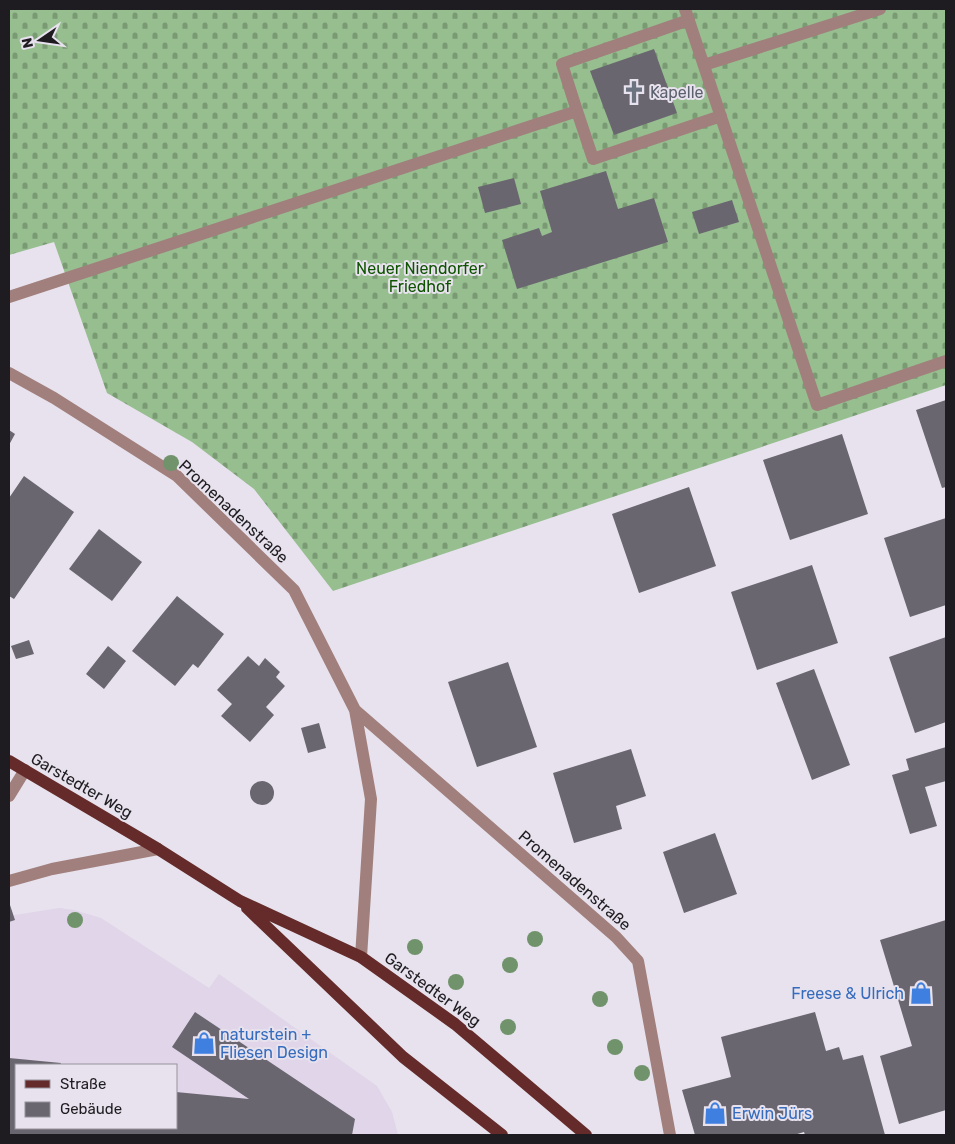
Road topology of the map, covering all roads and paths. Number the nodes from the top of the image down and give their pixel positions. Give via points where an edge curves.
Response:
1 (880, 9) edge
2 (687, 15) edge
3 (704, 65) junction
4 (577, 111) junction
5 (721, 116) junction
6 (9, 297) edge
7 (946, 361) edge
8 (9, 373) edge
9 (355, 710) junction
10 (9, 761) edge
11 (25, 770) junction
12 (9, 796) edge
13 (158, 849) junction
14 (9, 881) edge
15 (240, 901) junction
16 (362, 957) junction
17 (500, 1134) edge
18 (586, 1135) edge
19 (670, 1135) edge

1 - 3 street
2 - 3 street
2 - 4 street via 562,64
3 - 5 street
4 - 5 street via 593,159
4 - 6 street
5 - 7 street via 817,405
8 - 9 street, Promenadenstraße via 177,476 294,590
9 - 16 street, Promenadenstraße via 371,799
9 - 19 street, Promenadenstraße via 616,937 638,961
10 - 11 main road, Garstedter Weg
11 - 12 street
11 - 13 main road, Garstedter Weg
13 - 14 street via 52,869
13 - 15 main road, Garstedter Weg
15 - 16 main road, Garstedter Weg
15 - 17 main road, Garstedter Weg via 403,1057
16 - 18 main road, Garstedter Weg via 456,1024

